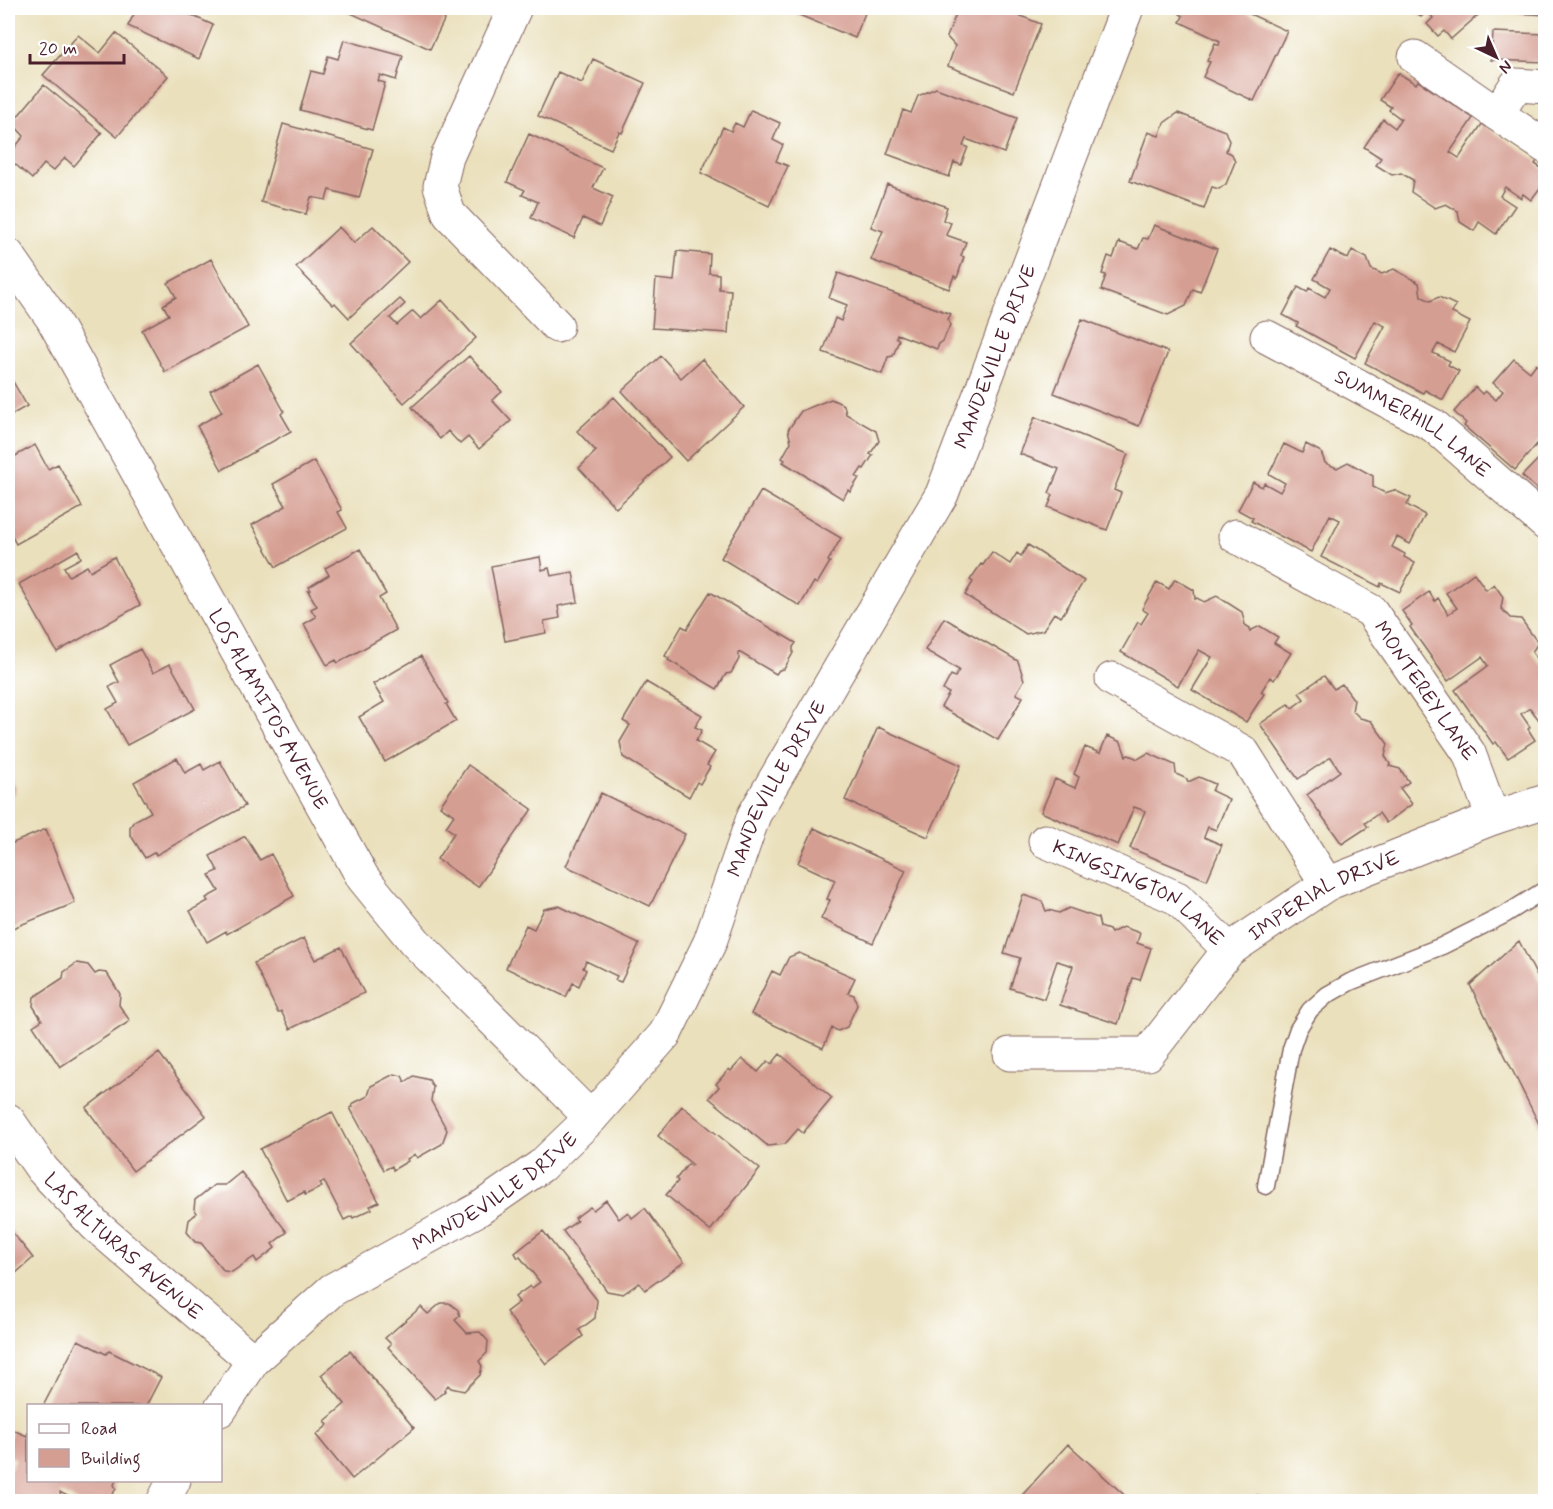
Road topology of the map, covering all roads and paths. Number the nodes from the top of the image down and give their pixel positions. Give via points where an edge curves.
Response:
1 (515, 8) edge
2 (1127, 8) edge
3 (1414, 57) dead end
4 (1545, 87) edge
5 (1497, 114) junction
6 (1545, 147) edge
7 (8, 255) edge
8 (557, 326) dead end
9 (1267, 338) dead end
10 (1545, 524) edge
11 (1234, 536) dead end
12 (1112, 679) dead end
13 (1545, 801) edge
14 (1493, 818) junction
15 (1044, 841) dead end
16 (1327, 885) junction
17 (1545, 889) edge
18 (1229, 950) junction
19 (1010, 1054) dead end
20 (591, 1118) junction
21 (8, 1120) edge
22 (1266, 1186) dead end
23 (254, 1361) junction
24 (222, 1407) edge
25 (173, 1482) edge
26 (163, 1502) edge

1 - 8 street via 447,157 440,186 449,214
2 - 20 street, MANDEVILLE DRIVE via 942,494 754,815 710,942 665,1034
3 - 5 street
4 - 5 street via 1516,86
5 - 6 street
7 - 20 street, LOS ALAMITOS AVENUE via 52,318 363,878 416,942
9 - 10 street, SUMMERHILL LANE via 1434,426
11 - 14 street, MONTEREY LANE via 1371,611 1469,753
12 - 16 street via 1244,752
13 - 14 street, IMPERIAL DRIVE
14 - 16 street, IMPERIAL DRIVE
15 - 18 street, KINGSINGTON LANE via 1177,898
16 - 18 street, IMPERIAL DRIVE
17 - 22 lane via 1442,946 1350,982 1310,1010 1291,1049
18 - 19 street, IMPERIAL DRIVE via 1148,1054
20 - 23 street, MANDEVILLE DRIVE via 541,1166 479,1209 332,1290
21 - 23 street, LAS ALTURAS AVENUE via 42,1169 95,1225
23 - 24 street, MANDEVILLE DRIVE
25 - 26 street

